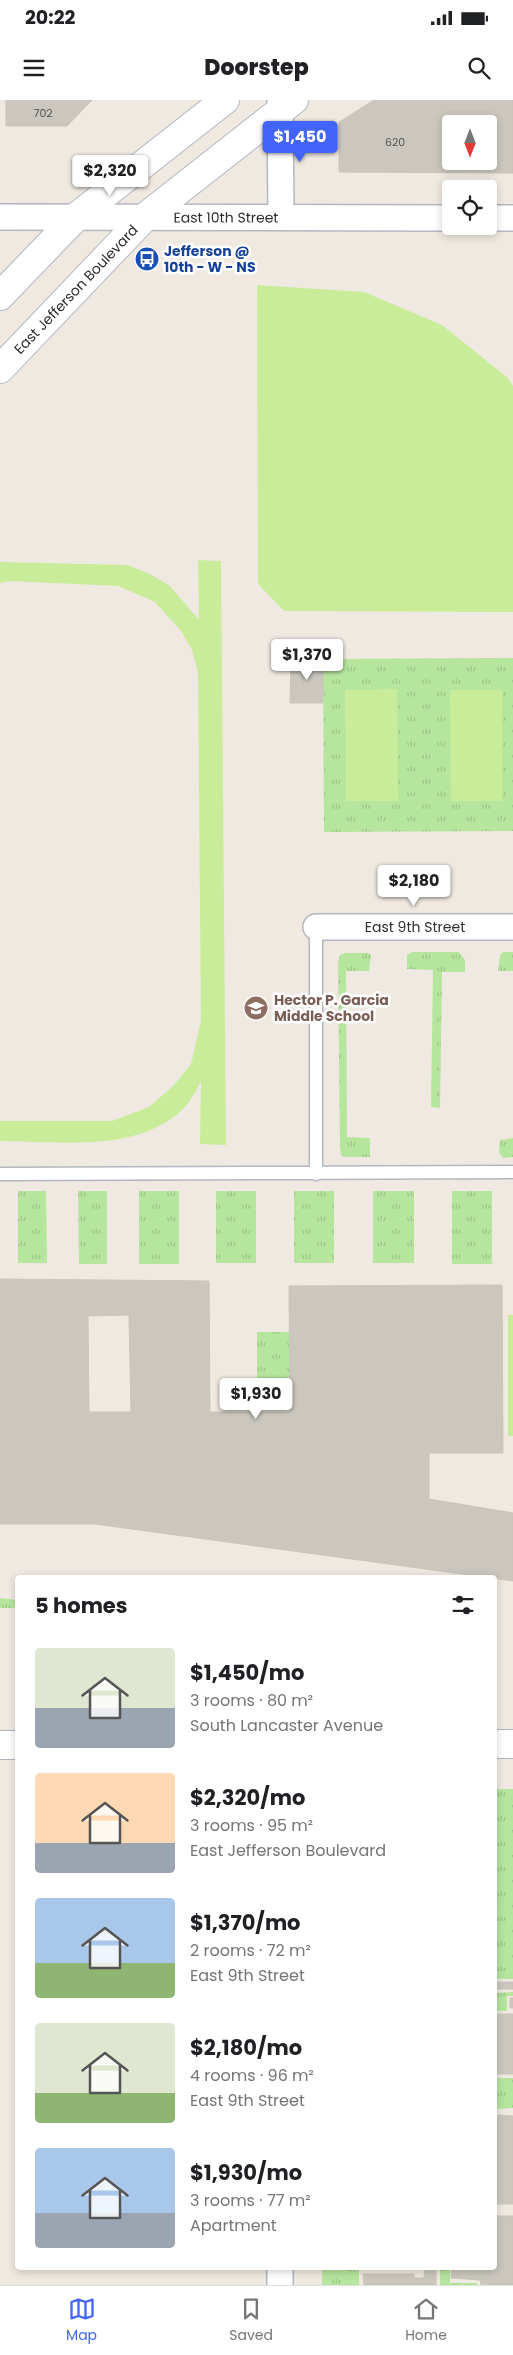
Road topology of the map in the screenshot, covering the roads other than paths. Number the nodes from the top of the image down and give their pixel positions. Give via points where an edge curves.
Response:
1 (225, 100) edge
2 (285, 103) edge
3 (281, 216) junction
4 (0, 217) edge
5 (76, 217) junction
6 (145, 217) junction
7 (442, 218) edge
8 (497, 218) edge
9 (513, 218) edge
10 (0, 296) edge
11 (0, 369) edge
12 (316, 927) joint
13 (513, 927) edge
14 (513, 1172) edge
15 (0, 1174) edge
16 (316, 1174) junction
17 (497, 1744) edge
18 (513, 1744) edge
19 (0, 1745) edge
20 (15, 1745) edge
21 (280, 2270) edge
22 (280, 2285) edge

1 - 5 main road
2 - 3 street
2 - 6 main road, East Jefferson Boulevard
3 - 6 street, East 10th Street
3 - 7 street, East 10th Street
4 - 5 street, East 10th Street
5 - 6 street, East 10th Street
5 - 10 main road
6 - 11 main road, East Jefferson Boulevard
8 - 9 street
12 - 13 street, East 9th Street
12 - 16 lane
14 - 16 lane
15 - 16 lane
17 - 18 main road
19 - 20 main road
21 - 22 street

